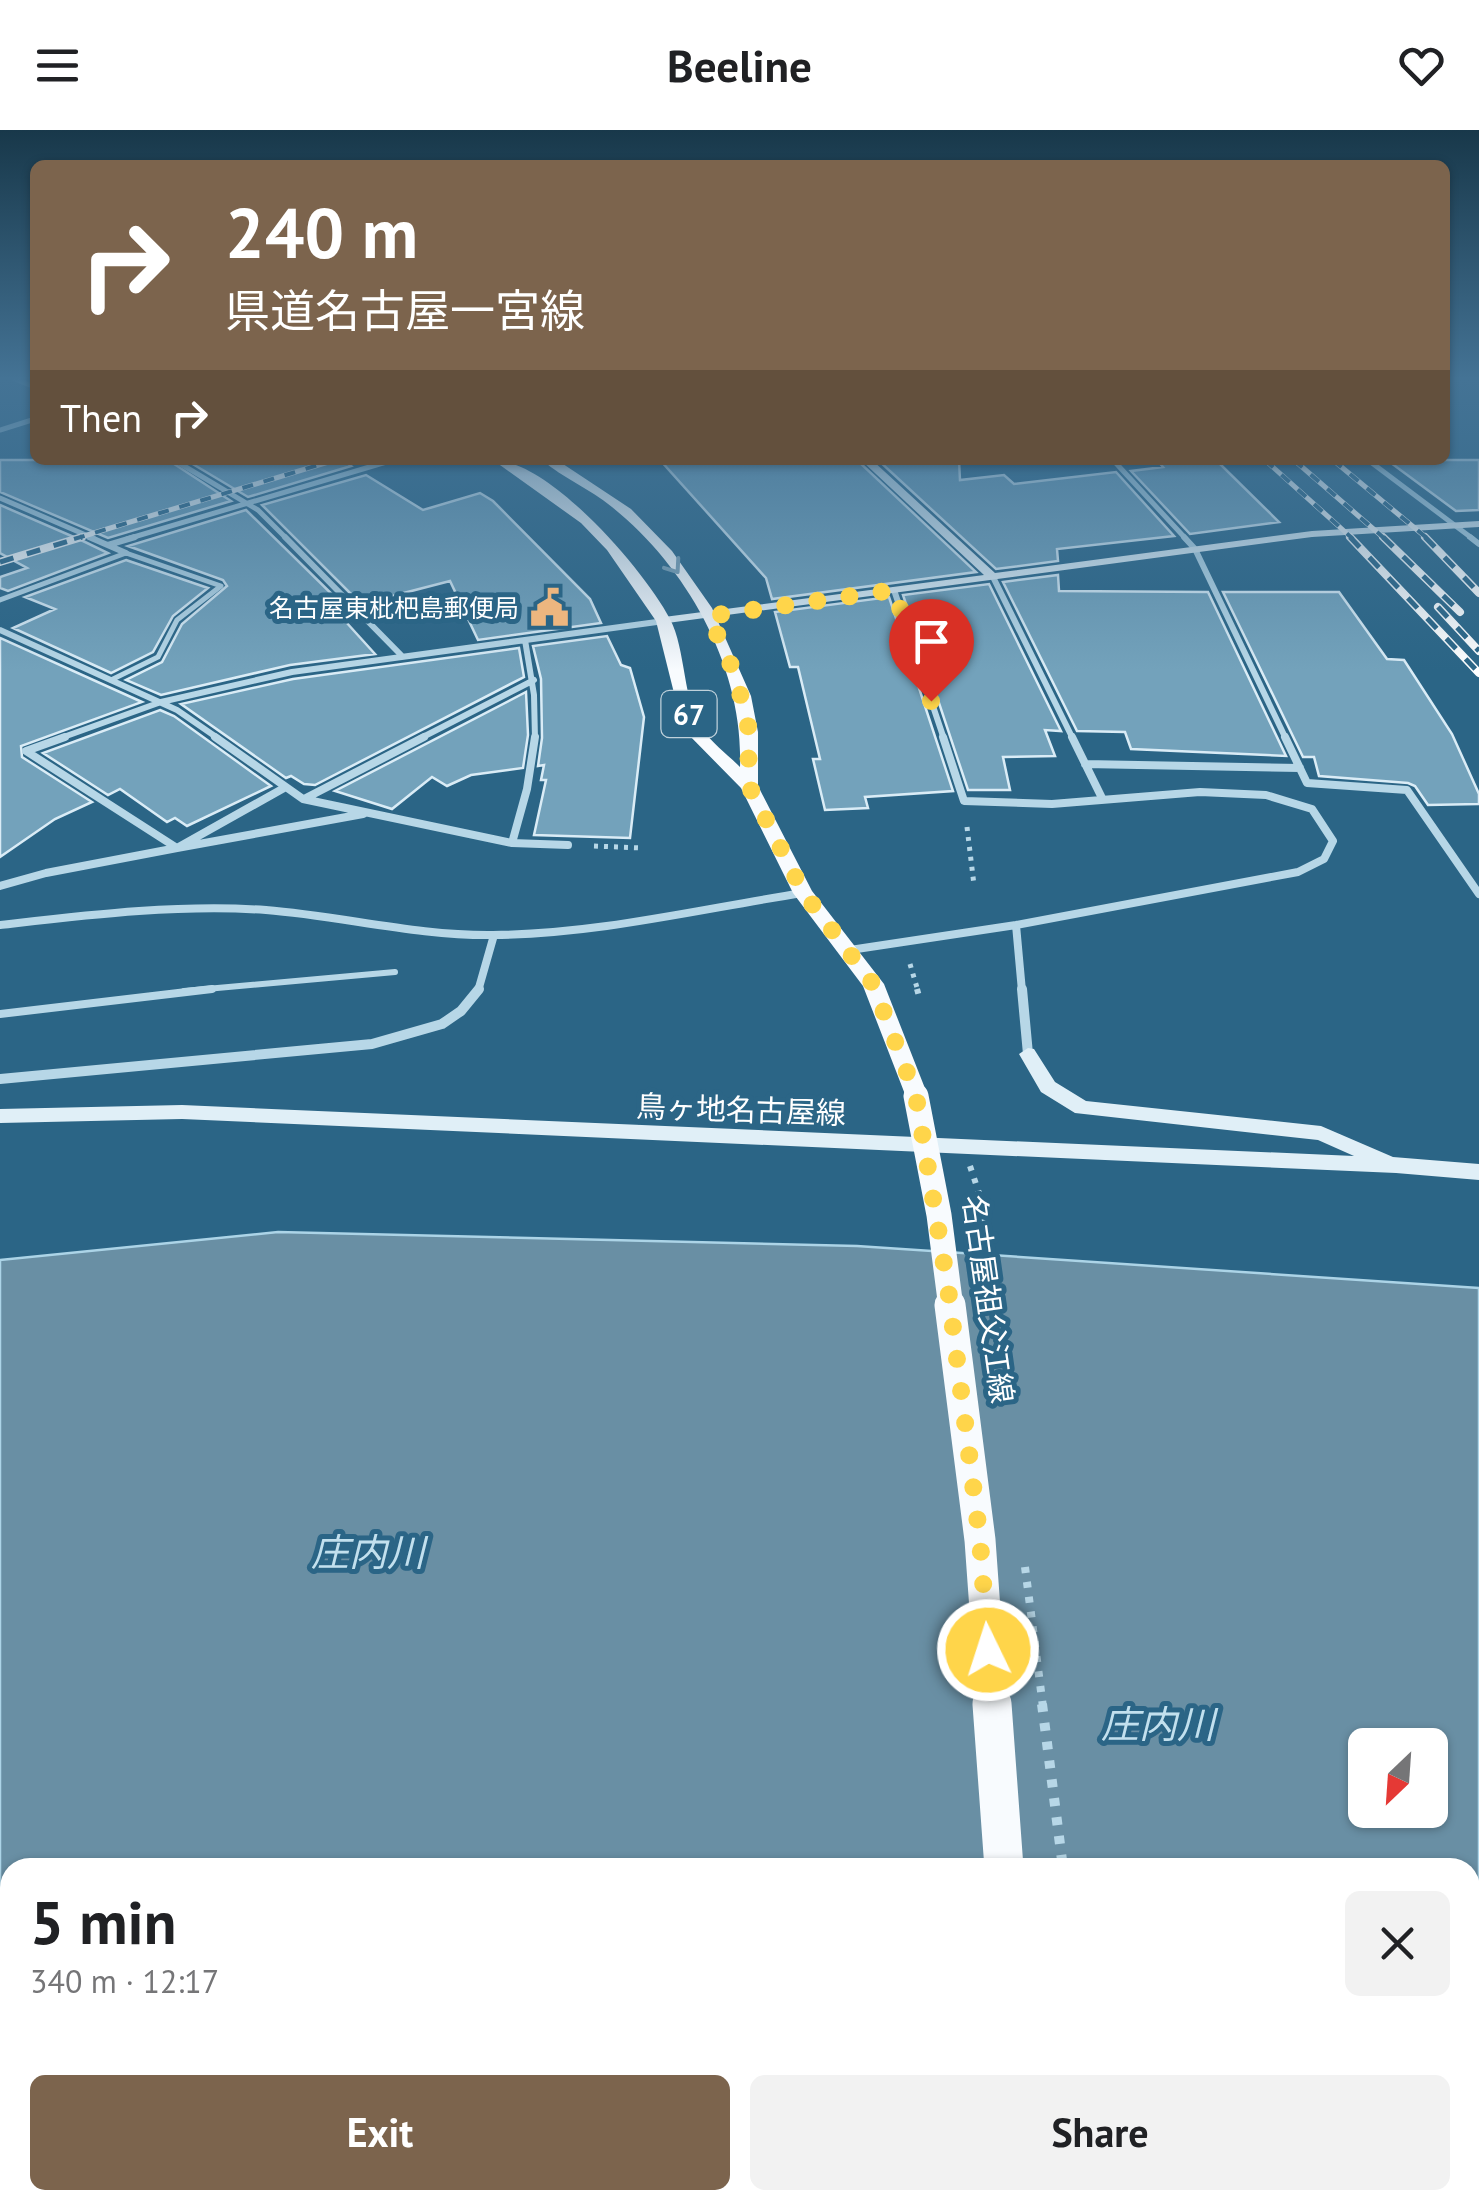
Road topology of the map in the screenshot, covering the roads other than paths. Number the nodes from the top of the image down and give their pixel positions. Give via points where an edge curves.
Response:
1 (201, 476) edge
2 (339, 476) edge
3 (525, 476) edge
4 (572, 476) edge
5 (883, 476) edge
6 (1127, 476) edge
7 (1389, 476) edge
8 (0, 498) edge
9 (247, 503) junction
10 (1479, 524) edge
11 (1456, 526) junction
12 (1479, 544) edge
13 (108, 545) junction
14 (1195, 548) junction
15 (126, 553) junction
16 (993, 576) junction
17 (894, 590) junction
18 (0, 600) edge
19 (709, 616) junction
20 (664, 621) junction
21 (0, 630) edge
22 (525, 640) junction
23 (401, 655) junction
24 (111, 680) junction
25 (534, 680) junction
26 (161, 702) junction
27 (1085, 764) junction
28 (1300, 768) junction
29 (749, 786) junction
30 (284, 788) junction
31 (1102, 798) junction
32 (303, 799) junction
33 (362, 814) junction
34 (512, 844) junction
35 (568, 845) road end
36 (176, 848) junction
37 (0, 886) edge
38 (803, 892) junction
39 (1479, 894) edge
40 (0, 924) edge
41 (1016, 925) junction
42 (494, 936) junction
43 (850, 950) junction
44 (396, 972) dead end
45 (0, 1014) edge
46 (1028, 1054) joint
47 (0, 1079) edge
48 (0, 1116) edge
49 (1396, 1165) junction
50 (1479, 1172) edge
51 (1003, 1858) edge

1 - 9 street
2 - 9 street
3 - 20 main road, 名古屋祖父江線 / 67 via 612,547
4 -> 19 main road, 名古屋祖父江線 / 67 via 654,539
5 - 16 main road
6 - 14 street
7 - 11 street
8 - 13 street
9 - 13 street
9 - 23 street
10 - 11 main road
11 - 12 street
11 - 14 main road
13 - 15 street
14 - 16 main road
14 - 28 street
15 - 18 lane
15 - 24 lane via 220,586 177,620 158,656
16 - 17 main road
16 - 27 street
17 - 19 main road
17 - 31 street via 964,801
19 - 20 main road
19 - 29 main road, 名古屋祖父江線 / 67 via 748,722
20 - 22 street
20 - 29 main road, 名古屋祖父江線 / 67 via 692,729
21 - 24 street
22 - 23 street
22 - 25 street
23 - 26 street
24 - 26 street
25 - 32 street
25 - 34 street via 532,779
26 - 30 street
26 - 36 street via 26,751
27 - 28 street
27 - 31 street
28 - 39 street via 1307,782 1407,790
29 - 38 main road, 名古屋祖父江線 / 67
30 - 32 street
30 - 36 street
31 - 41 street via 1287,798 1312,809 1333,841 1324,859 1298,872
32 - 33 street
33 - 34 street
33 - 36 street
34 - 35 street
36 - 37 street
38 - 42 street
38 - 43 main road, 名古屋祖父江線 / 67
40 - 42 street via 226,909
41 - 43 street
41 - 46 street
42 - 47 street via 482,985 462,1010 404,1036
43 - 51 main road, 名古屋祖父江線 / 67, bridge via 873,984 916,1096 938,1216 980,1540
44 - 45 lane
46 - 49 main road via 1048,1087 1082,1108 1321,1133
48 - 49 main road, 鳥ヶ地名古屋線 via 182,1112
49 - 50 main road, 鳥ヶ地名古屋線

